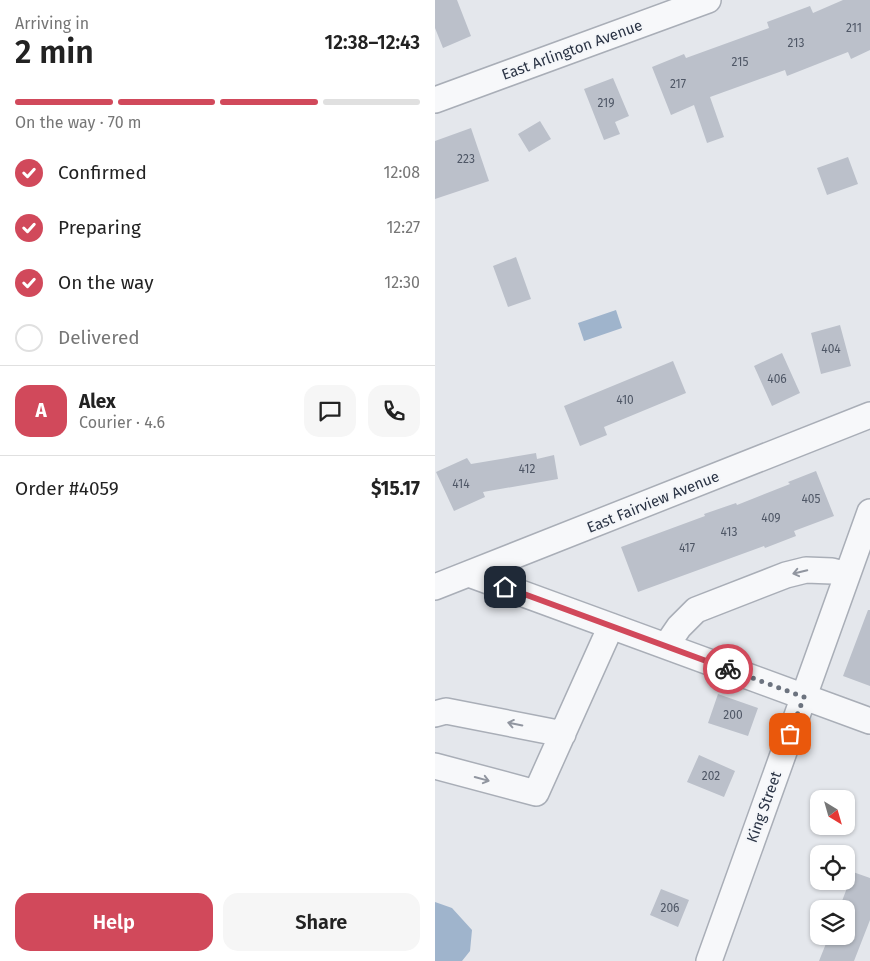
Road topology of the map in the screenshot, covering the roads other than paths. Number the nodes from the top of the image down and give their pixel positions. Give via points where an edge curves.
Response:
1 (708, 0) edge
2 (435, 100) edge
3 (870, 415) edge
4 (870, 512) edge
5 (469, 574) junction
6 (847, 575) junction
7 (435, 587) edge
8 (611, 626) junction
9 (666, 646) junction
10 (804, 697) junction
11 (435, 714) edge
12 (870, 721) edge
13 (563, 734) junction
14 (435, 766) edge
15 (709, 961) edge

1 - 2 street, East Arlington Avenue
3 - 5 street, East Fairview Avenue
4 - 6 street, King Street
5 - 7 street, East Fairview Avenue
5 - 8 street
6 -> 9 street via 833,570 806,570 696,610
6 - 10 street, King Street
8 - 9 street
8 - 13 street
9 - 10 street
10 - 12 street
10 - 15 street, King Street
13 -> 11 street via 446,711
14 -> 13 street via 536,793

